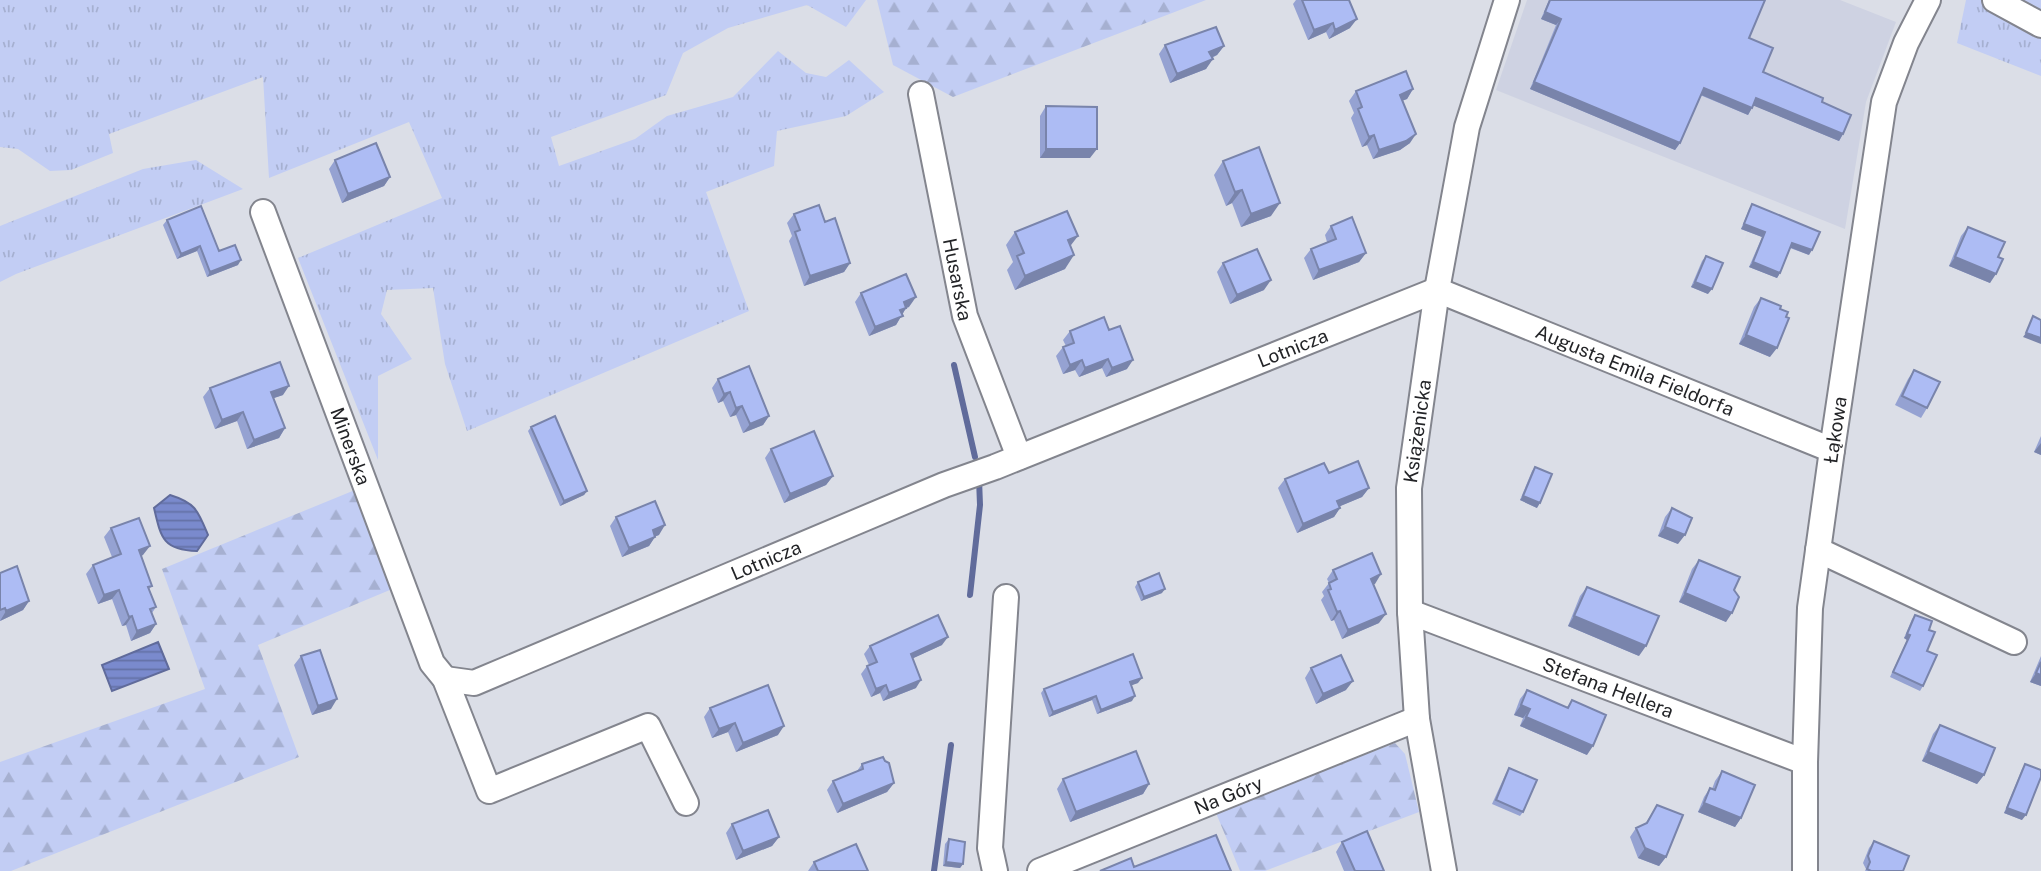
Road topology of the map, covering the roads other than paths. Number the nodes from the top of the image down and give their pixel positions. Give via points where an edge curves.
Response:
1 (1507, 0) edge
2 (1928, 0) edge
3 (1995, 0) edge
4 (2041, 25) edge
5 (921, 94) dead end
6 (263, 212) dead end
7 (1437, 290) junction
8 (1832, 450) junction
9 (1019, 457) junction
10 (1818, 550) junction
11 (1006, 597) dead end
12 (1410, 612) junction
13 (2014, 642) dead end
14 (445, 679) junction
15 (1418, 719) junction
16 (1805, 762) junction
17 (686, 803) dead end
18 (995, 871) edge
19 (1040, 871) edge
20 (1444, 871) edge
21 (1805, 871) edge

1 - 7 street, Książenicka via 1467,127
2 - 8 street, Łąkowa via 1884,102
3 - 4 street
5 - 9 street, Husarska via 965,316
6 - 14 street, Minerska via 432,663
7 - 8 street, Augusta Emila Fieldorfa
7 - 9 street, Lotnicza
7 - 12 street, Książenicka via 1409,488
8 - 10 street, Łąkowa
9 - 14 street, Lotnicza via 474,682
10 - 13 street
10 - 16 street, Łąkowa via 1810,608
11 - 18 street via 990,848
12 - 15 street, Książenicka
12 - 16 street, Stefana Hellera
14 - 17 street via 489,791 648,726
15 - 19 street, Na Góry
15 - 20 street, Książenicka
16 - 21 street, Łąkowa

